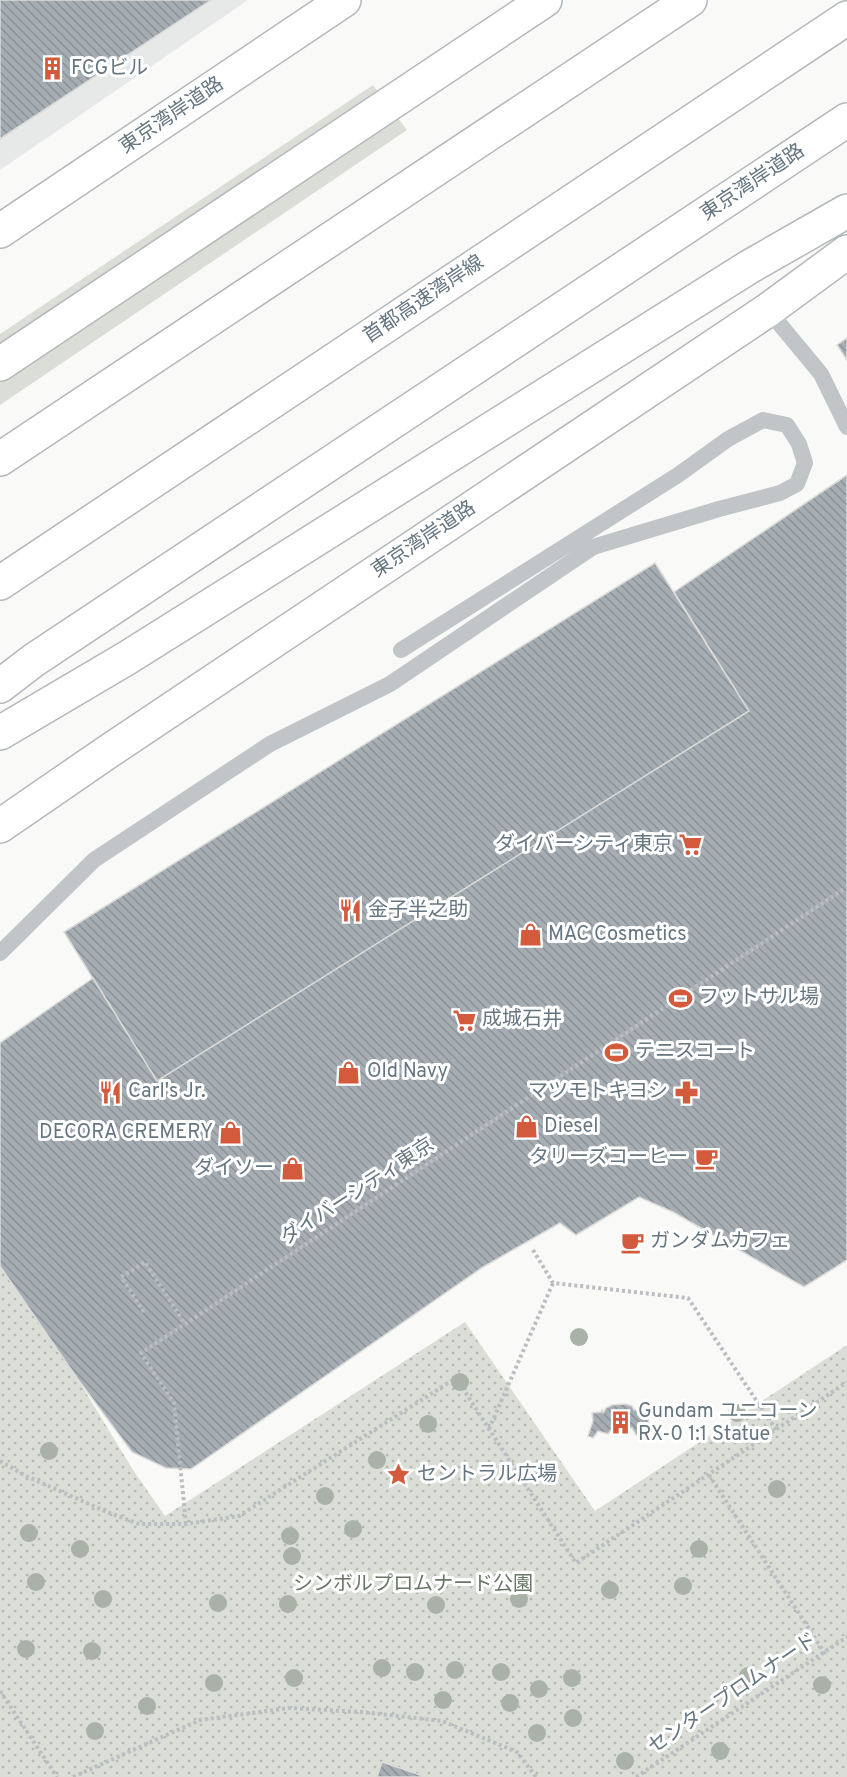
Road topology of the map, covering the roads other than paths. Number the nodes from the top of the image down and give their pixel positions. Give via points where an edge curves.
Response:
1 (344, 0) edge
2 (545, 0) edge
3 (690, 0) edge
4 (847, 18) edge
5 (847, 120) edge
6 (847, 211) edge
7 (0, 231) edge
8 (847, 252) edge
9 (768, 310) junction
10 (0, 364) edge
11 (847, 427) edge
12 (0, 459) edge
13 (0, 583) edge
14 (401, 650) dead end
15 (0, 686) edge
16 (0, 734) edge
17 (0, 826) edge
18 (0, 953) edge

1 - 7 highway, 東京湾岸道路
2 - 10 highway
3 - 12 highway
4 - 13 highway, 首都高速湾岸線
5 - 15 highway, 東京湾岸道路
6 - 16 highway via 749,267
8 - 9 highway, 東京湾岸道路
9 - 11 lane via 821,374
9 - 17 highway, 東京湾岸道路
14 - 18 lane via 762,420 787,425 799,444 805,463 797,484 780,493 593,547 390,684 270,744 94,860

